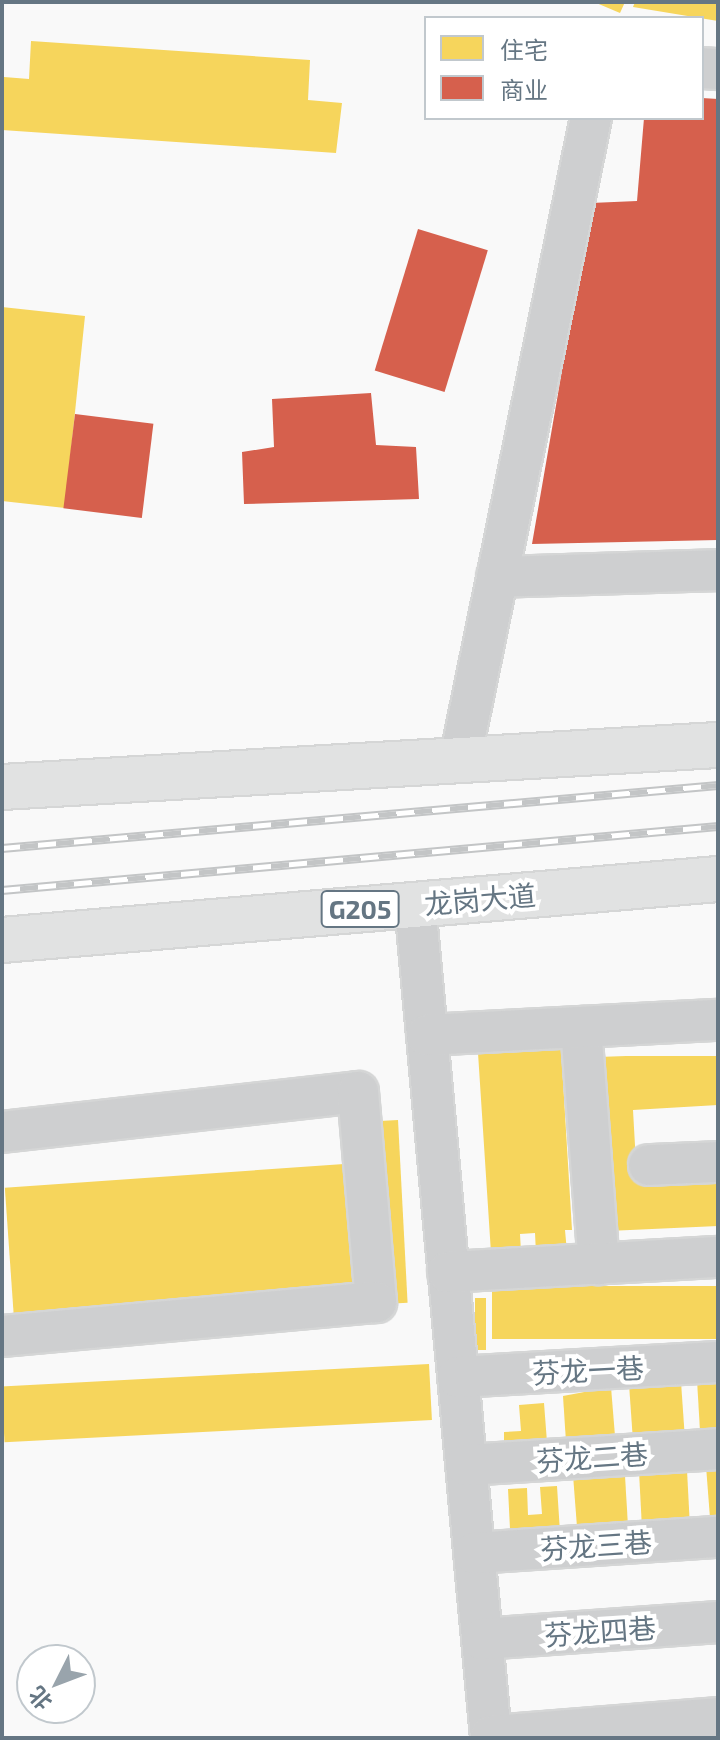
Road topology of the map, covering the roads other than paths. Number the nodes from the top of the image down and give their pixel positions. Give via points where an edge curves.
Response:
1 (591, 120) edge
2 (718, 570) edge
3 (497, 577) junction
4 (718, 745) edge
5 (460, 760) junction
6 (2, 787) edge
7 (718, 879) edge
8 (415, 904) junction
9 (2, 940) edge
10 (718, 1020) edge
11 (581, 1027) junction
12 (427, 1035) junction
13 (2, 1132) edge
14 (718, 1162) edge
15 (649, 1165) dead end
16 (718, 1257) edge
17 (599, 1264) junction
18 (448, 1272) junction
19 (2, 1336) edge
20 (718, 1362) edge
21 (458, 1377) junction
22 (718, 1449) edge
23 (466, 1465) junction
24 (718, 1537) edge
25 (474, 1553) junction
26 (718, 1622) edge
27 (482, 1639) junction
28 (718, 1718) edge
29 (491, 1737) edge

1 - 3 street
2 - 3 street
3 - 5 street
4 - 5 highway
5 - 6 highway
7 - 8 highway, 龙岗大道 / G205
8 - 9 highway, 龙岗大道 / G205
8 - 12 street
10 - 11 street
11 - 12 street
11 - 17 street
12 - 18 street
13 - 19 street via 358,1092 376,1302
14 - 15 street
16 - 17 street
17 - 18 street
18 - 21 street
20 - 21 street, 芬龙一巷
21 - 23 street
22 - 23 street, 芬龙二巷
23 - 25 street
24 - 25 street, 芬龙三巷
25 - 27 street
26 - 27 street, 芬龙四巷
27 - 29 street
28 - 29 street

